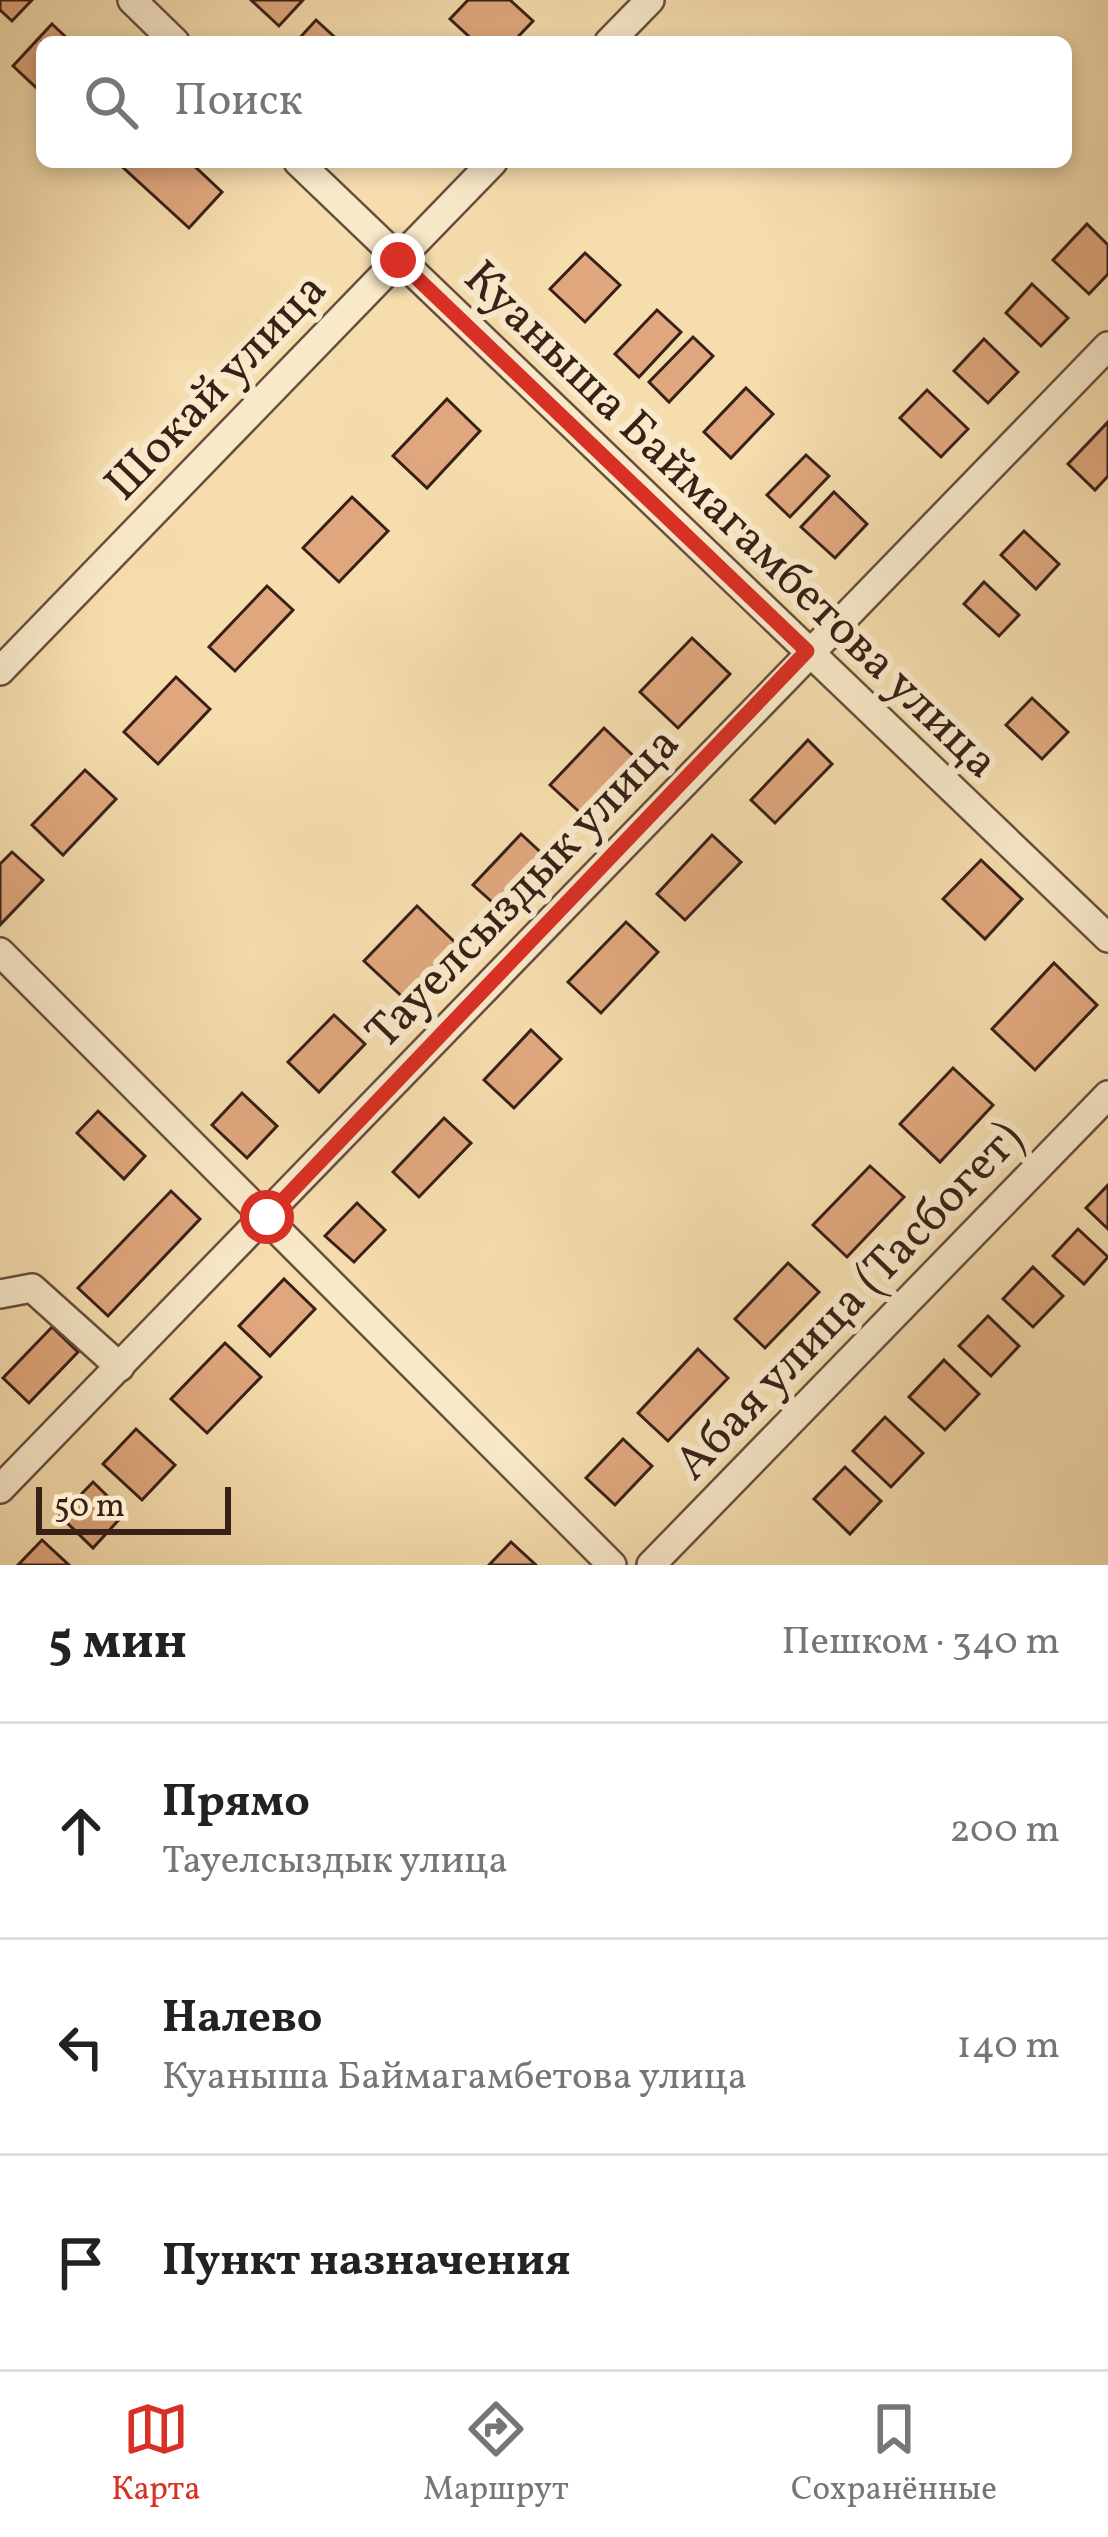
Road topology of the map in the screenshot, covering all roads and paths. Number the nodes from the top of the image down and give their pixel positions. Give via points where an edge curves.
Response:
1 (650, 0) edge
2 (147, 5) edge
3 (170, 36) edge
4 (615, 36) edge
5 (304, 168) edge
6 (487, 168) edge
7 (398, 260) junction
8 (1108, 346) edge
9 (807, 651) junction
10 (0, 671) edge
11 (1108, 938) edge
12 (0, 952) edge
13 (1108, 1095) edge
14 (267, 1217) junction
15 (0, 1294) edge
16 (120, 1367) junction
17 (0, 1489) edge
18 (612, 1565) edge
19 (651, 1565) edge

1 - 4 street
2 - 3 street
5 - 7 street, Куаныша Баймагамбетова улица
6 - 7 street, Шокай улица
7 - 9 street, Куаныша Баймагамбетова улица
7 - 10 street, Шокай улица
8 - 9 street, Тауелсыздык улица
9 - 11 street, Куаныша Баймагамбетова улица
9 - 14 street, Тауелсыздык улица
12 - 14 street
13 - 19 street, Абая улица (Тасбогет)
14 - 16 street, Тауелсыздык улица
14 - 18 street
15 - 16 street via 32,1288
16 - 17 street, Тауелсыздык улица

